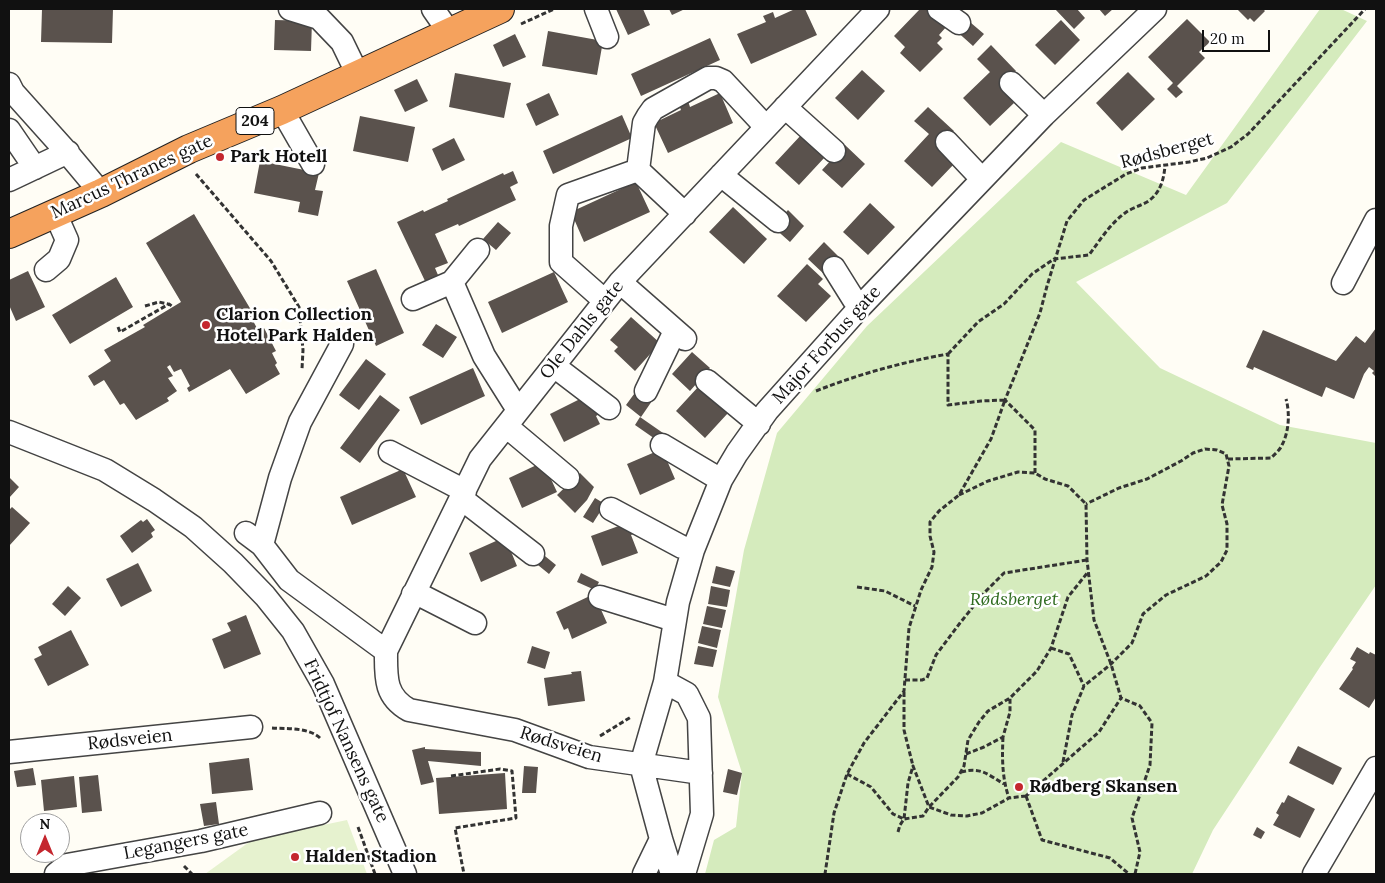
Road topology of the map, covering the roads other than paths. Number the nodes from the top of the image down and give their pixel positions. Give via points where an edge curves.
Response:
1 (290, 9) edge
2 (433, 9) edge
3 (500, 9) edge
4 (596, 9) edge
5 (878, 9) edge
6 (939, 9) edge
7 (1155, 9) edge
8 (959, 23) dead end
9 (449, 32) junction
10 (607, 37) dead end
11 (358, 75) junction
12 (1011, 83) dead end
13 (10, 90) edge
14 (785, 107) junction
15 (282, 110) junction
16 (1044, 115) junction
17 (766, 127) junction
18 (9, 130) edge
19 (947, 142) dead end
20 (834, 151) dead end
21 (68, 152) junction
22 (313, 164) dead end
23 (35, 168) junction
24 (638, 170) junction
25 (721, 175) junction
26 (982, 179) junction
27 (9, 180) edge
28 (100, 193) junction
29 (55, 213) junction
30 (684, 214) junction
31 (1376, 220) edge
32 (778, 221) dead end
33 (9, 234) edge
34 (478, 250) dead end
35 (834, 268) dead end
36 (46, 270) dead end
37 (452, 282) junction
38 (620, 282) junction
39 (1344, 284) dead end
40 (413, 299) dead end
41 (605, 301) junction
42 (861, 306) junction
43 (342, 344) dead end
44 (554, 366) junction
45 (707, 381) dead end
46 (646, 391) dead end
47 (609, 408) dead end
48 (512, 418) junction
49 (759, 424) junction
50 (9, 432) edge
51 (662, 446) dead end
52 (390, 452) dead end
53 (568, 478) dead end
54 (721, 480) junction
55 (463, 495) junction
56 (611, 509) dead end
57 (693, 550) junction
58 (533, 554) dead end
59 (413, 594) junction
60 (600, 597) dead end
61 (674, 620) junction
62 (475, 623) dead end
63 (386, 651) junction
64 (665, 682) junction
65 (400, 705) joint
66 (251, 728) road end
67 (9, 752) edge
68 (641, 765) junction
69 (1376, 768) edge
70 (701, 772) junction
71 (320, 813) dead end
72 (661, 839) junction
73 (56, 874) edge
74 (405, 874) edge
75 (644, 874) edge
76 (672, 874) edge
77 (684, 874) edge
78 (1314, 874) edge

1 - 11 street via 319,18 342,42
2 - 9 street
3 - 9 highway, Marcus Thranes gate / 204
4 - 10 street
5 - 14 street, Ole Dahls gate
6 - 8 street
7 - 16 street, Major Forbus gate
9 - 11 highway, Marcus Thranes gate / 204
11 - 15 highway, Marcus Thranes gate / 204
12 - 16 street
13 - 21 street
14 - 17 street, Ole Dahls gate
14 - 20 street
15 - 22 street
15 - 28 highway, Marcus Thranes gate / 204
16 - 26 street, Major Forbus gate
17 - 24 street via 723,81 708,78 653,109 644,123
17 - 25 street, Ole Dahls gate
18 - 23 street
19 - 26 street
21 - 23 street
21 - 28 street
23 - 27 street
24 - 30 street
24 - 41 street via 568,195 561,226 561,262
25 - 30 street, Ole Dahls gate
25 - 32 street
26 - 42 street, Major Forbus gate
28 - 29 highway, Marcus Thranes gate / 204
29 - 33 highway, Marcus Thranes gate / 204
29 - 36 street via 68,240 59,259
30 - 38 street, Ole Dahls gate
31 - 39 street
34 - 37 street
35 - 42 street
37 - 40 street
37 - 48 street
38 - 41 street, Ole Dahls gate
38 - 46 street via 680,335
41 - 44 street, Ole Dahls gate
42 - 49 street, Major Forbus gate
43 - 63 street via 300,422 254,539 289,580
44 - 47 street
44 - 48 street, Ole Dahls gate
45 - 49 street
48 - 53 street
48 - 55 street, Ole Dahls gate via 480,459
49 - 54 street, Major Forbus gate
50 - 74 street, Fridtjof Nansens gate via 105,470 154,500 193,527 265,596 293,631 323,684
51 - 54 street
52 - 55 street
54 - 57 street, Major Forbus gate
55 - 58 street
55 - 59 street, Ole Dahls gate
56 - 57 street
57 - 61 street, Major Forbus gate
59 - 62 street via 424,596
59 - 63 street, Ole Dahls gate
60 - 61 street
61 - 64 street, Major Forbus gate
63 - 65 street, Ole Dahls gate via 389,690
64 - 68 street, Major Forbus gate
64 - 70 street via 687,694 699,718
65 - 68 street, Rødsveien via 409,710 515,730 589,757
66 - 67 street, Rødsveien
68 - 70 street, Rødsveien
68 - 72 street
69 - 78 street
70 - 77 street via 702,814
71 - 73 street, Legangers gate via 201,841 67,864
72 - 75 street
72 - 76 street

